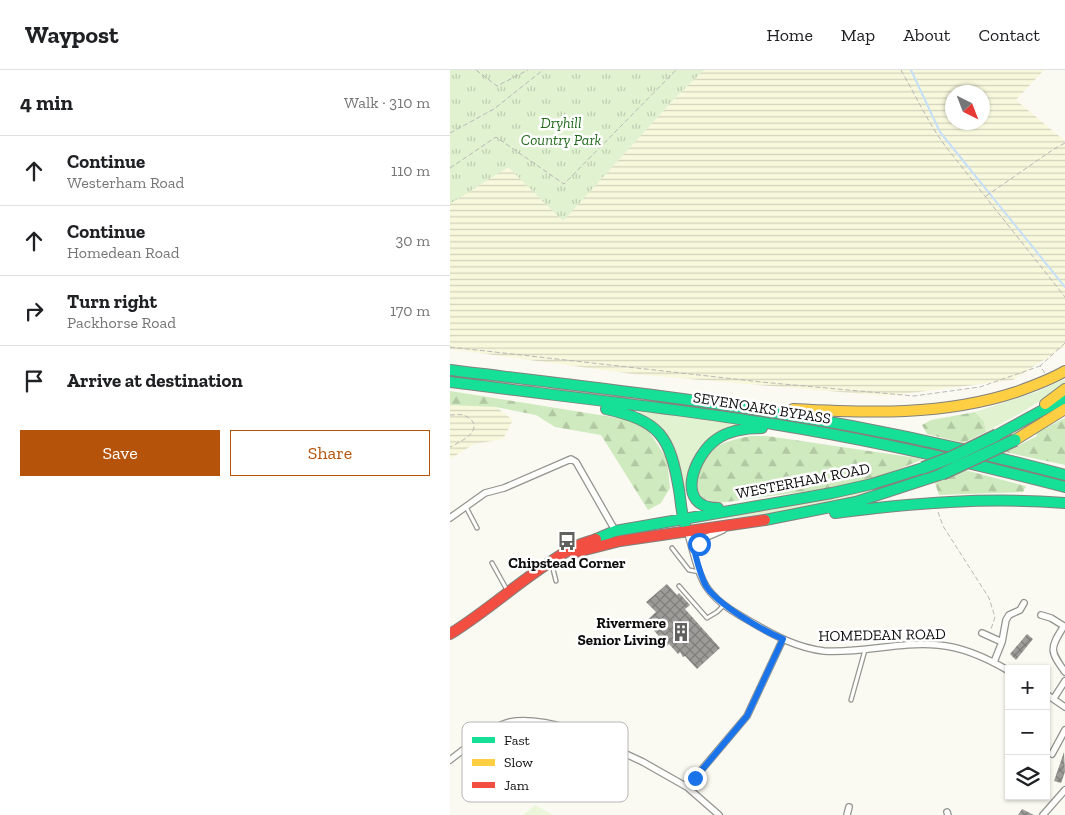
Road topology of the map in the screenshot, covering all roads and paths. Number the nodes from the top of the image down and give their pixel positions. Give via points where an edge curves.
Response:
1 (476, 70) edge
2 (528, 70) edge
3 (543, 70) edge
4 (676, 70) edge
5 (901, 70) edge
6 (450, 133) edge
7 (1065, 143) edge
8 (450, 168) edge
9 (986, 196) junction
10 (1065, 297) edge
11 (1065, 343) edge
12 (450, 347) edge
13 (1040, 366) junction
14 (450, 370) edge
15 (1065, 371) edge
16 (1049, 380) junction
17 (450, 382) edge
18 (1065, 389) edge
19 (539, 393) junction
20 (1065, 398) edge
21 (729, 406) junction
22 (1065, 409) edge
23 (450, 415) edge
24 (1028, 419) junction
25 (853, 438) junction
26 (450, 447) edge
27 (1062, 473) edge
28 (1065, 487) edge
29 (935, 502) junction
30 (1065, 504) edge
31 (466, 507) junction
32 (738, 508) junction
33 (791, 516) junction
34 (450, 518) edge
35 (683, 519) junction
36 (736, 524) junction
37 (477, 528) dead end
38 (687, 531) junction
39 (618, 536) junction
40 (672, 548) dead end
41 (694, 549) junction
42 (551, 562) junction
43 (492, 563) dead end
44 (700, 572) junction
45 (556, 581) dead end
46 (679, 586) dead end
47 (508, 591) junction
48 (1024, 603) dead end
49 (724, 605) junction
50 (1041, 615) dead end
51 (982, 633) dead end
52 (450, 634) edge
53 (988, 637) junction
54 (783, 639) junction
55 (1002, 642) junction
56 (865, 650) junction
57 (994, 662) junction
58 (1005, 669) edge
59 (1065, 672) edge
60 (1065, 682) edge
61 (1050, 696) edge
62 (1054, 698) junction
63 (851, 700) dead end
64 (1065, 707) edge
65 (515, 722) edge
66 (530, 722) edge
67 (1065, 730) edge
68 (462, 752) edge
69 (1052, 754) dead end
70 (628, 755) edge
71 (450, 760) edge
72 (687, 787) junction
73 (1065, 790) edge
74 (849, 807) dead end
75 (719, 815) edge
76 (848, 815) edge
77 (1043, 815) edge

1 - 2 path via 497,86
3 - 6 path via 494,109
4 - 8 path via 564,184 496,137
5 - 9 path via 933,130
7 - 9 path
9 - 10 path
11 - 13 path
12 - 13 path via 914,396 980,387
13 - 16 path
14 - 21 main road, SEVENOAKS BYPASS
15 - 16 main road
16 - 21 main road via 975,405 902,414
17 - 19 main road, SEVENOAKS BYPASS
18 - 24 main road, WESTERHAM ROAD
19 - 25 main road, SEVENOAKS BYPASS via 723,416
19 - 35 main road via 571,403 627,413 653,425 671,452
20 - 24 main road
21 - 27 main road, SEVENOAKS BYPASS via 900,436
22 - 33 main road, WESTERHAM ROAD, bridge via 1015,440 942,474 856,502
23 - 26 path via 470,419 474,430
24 - 32 main road, WESTERHAM ROAD, bridge via 967,450 872,484 832,494
25 - 28 main road, SEVENOAKS BYPASS
25 - 32 main road via 755,428 720,436 707,446 698,460 692,494 704,507
29 - 30 main road via 992,499
29 - 33 main road
29 - 53 path via 943,526 992,604 995,617
31 - 34 street
31 - 37 lane
31 - 39 street via 485,493 571,459 576,462
32 - 35 main road, WESTERHAM ROAD
33 - 36 main road, WESTERHAM ROAD
35 - 38 main road
35 - 39 main road, WESTERHAM ROAD
36 - 38 main road, WESTERHAM ROAD
36 - 41 street via 708,537
38 - 39 main road, WESTERHAM ROAD
38 - 41 street
39 - 42 main road, WESTERHAM ROAD via 585,542
40 - 44 lane via 689,570
41 - 44 street
42 - 45 lane
42 - 47 main road, WESTERHAM ROAD
43 - 47 lane
44 - 49 street via 707,588
46 - 49 lane via 707,618
47 - 52 main road, WESTERHAM ROAD
48 - 55 street via 1006,620
49 - 54 street, HOMEDEAN ROAD
50 - 59 street via 1064,626 1052,649
51 - 53 street
53 - 55 street
54 - 56 street, HOMEDEAN ROAD via 823,651
54 - 72 street via 747,716
55 - 57 street
56 - 57 street, HOMEDEAN ROAD via 936,644
56 - 63 lane
57 - 58 street, HOMEDEAN ROAD
60 - 62 street
61 - 62 street
62 - 64 street
65 - 66 street
67 - 69 street
68 - 71 street
70 - 72 street
72 - 75 street
73 - 77 street
74 - 76 street

